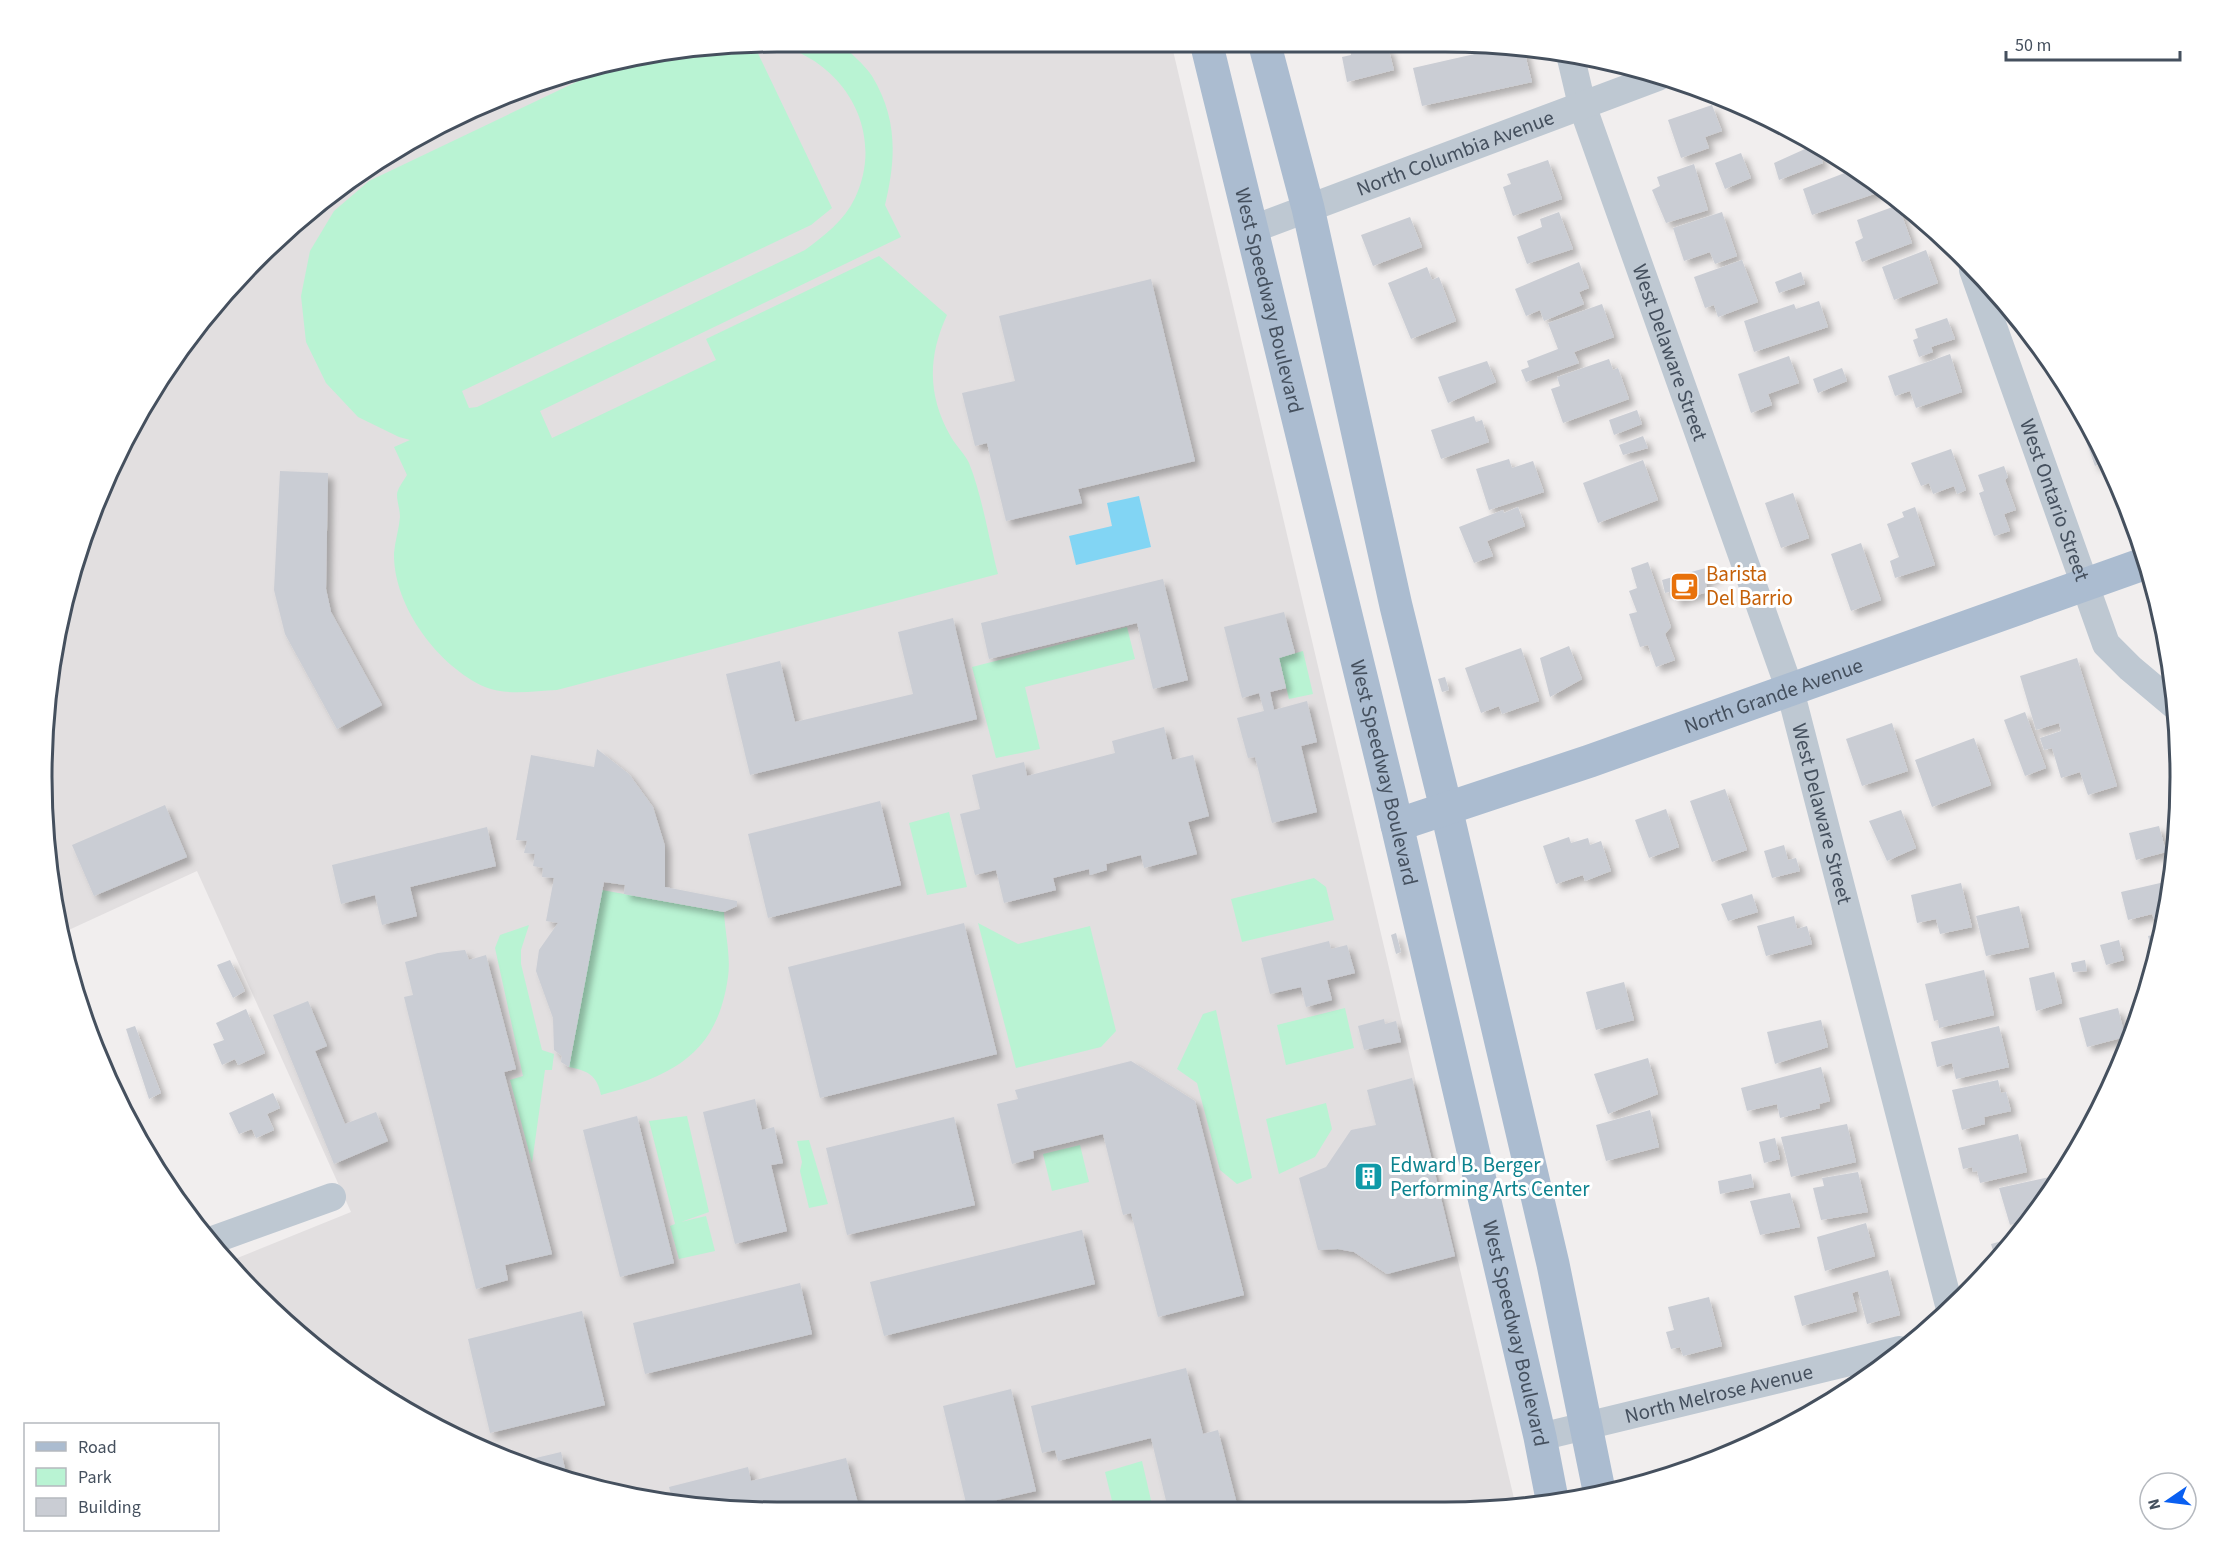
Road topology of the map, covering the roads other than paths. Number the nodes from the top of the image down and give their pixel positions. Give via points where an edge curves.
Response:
1 (1209, 52) edge
2 (1267, 52) edge
3 (1572, 64) edge
4 (1648, 82) edge
5 (1582, 105) junction
6 (1308, 208) junction
7 (1253, 229) junction
8 (1979, 288) edge
9 (2138, 566) edge
10 (2085, 587) junction
11 (1790, 690) junction
12 (2164, 697) edge
13 (1446, 808) junction
14 (1397, 825) junction
15 (333, 1197) dead end
16 (218, 1238) edge
17 (1947, 1299) edge
18 (1886, 1353) edge
19 (1587, 1427) junction
20 (1540, 1437) junction
21 (1598, 1486) edge
22 (1551, 1494) edge

1 - 7 main road, West Speedway Boulevard
2 - 6 main road
3 - 5 street, West Delaware Street
4 - 5 street, North Columbia Avenue
5 - 6 street, North Columbia Avenue
5 - 11 street, West Delaware Street
6 - 7 street, North Columbia Avenue
6 - 13 main road via 1396,606
7 - 14 main road, West Speedway Boulevard
8 - 10 street, West Ontario Street
9 - 10 main road, North Grande Avenue
10 - 11 main road, North Grande Avenue
10 - 12 street, West Ontario Street via 2106,644
11 - 13 main road, North Grande Avenue
11 - 17 street, West Delaware Street
13 - 14 main road, North Grande Avenue
13 - 19 main road
14 - 20 main road, West Speedway Boulevard
15 - 16 street
18 - 19 street, North Melrose Avenue
19 - 20 street, North Melrose Avenue
19 - 21 main road
20 - 22 main road, West Speedway Boulevard

